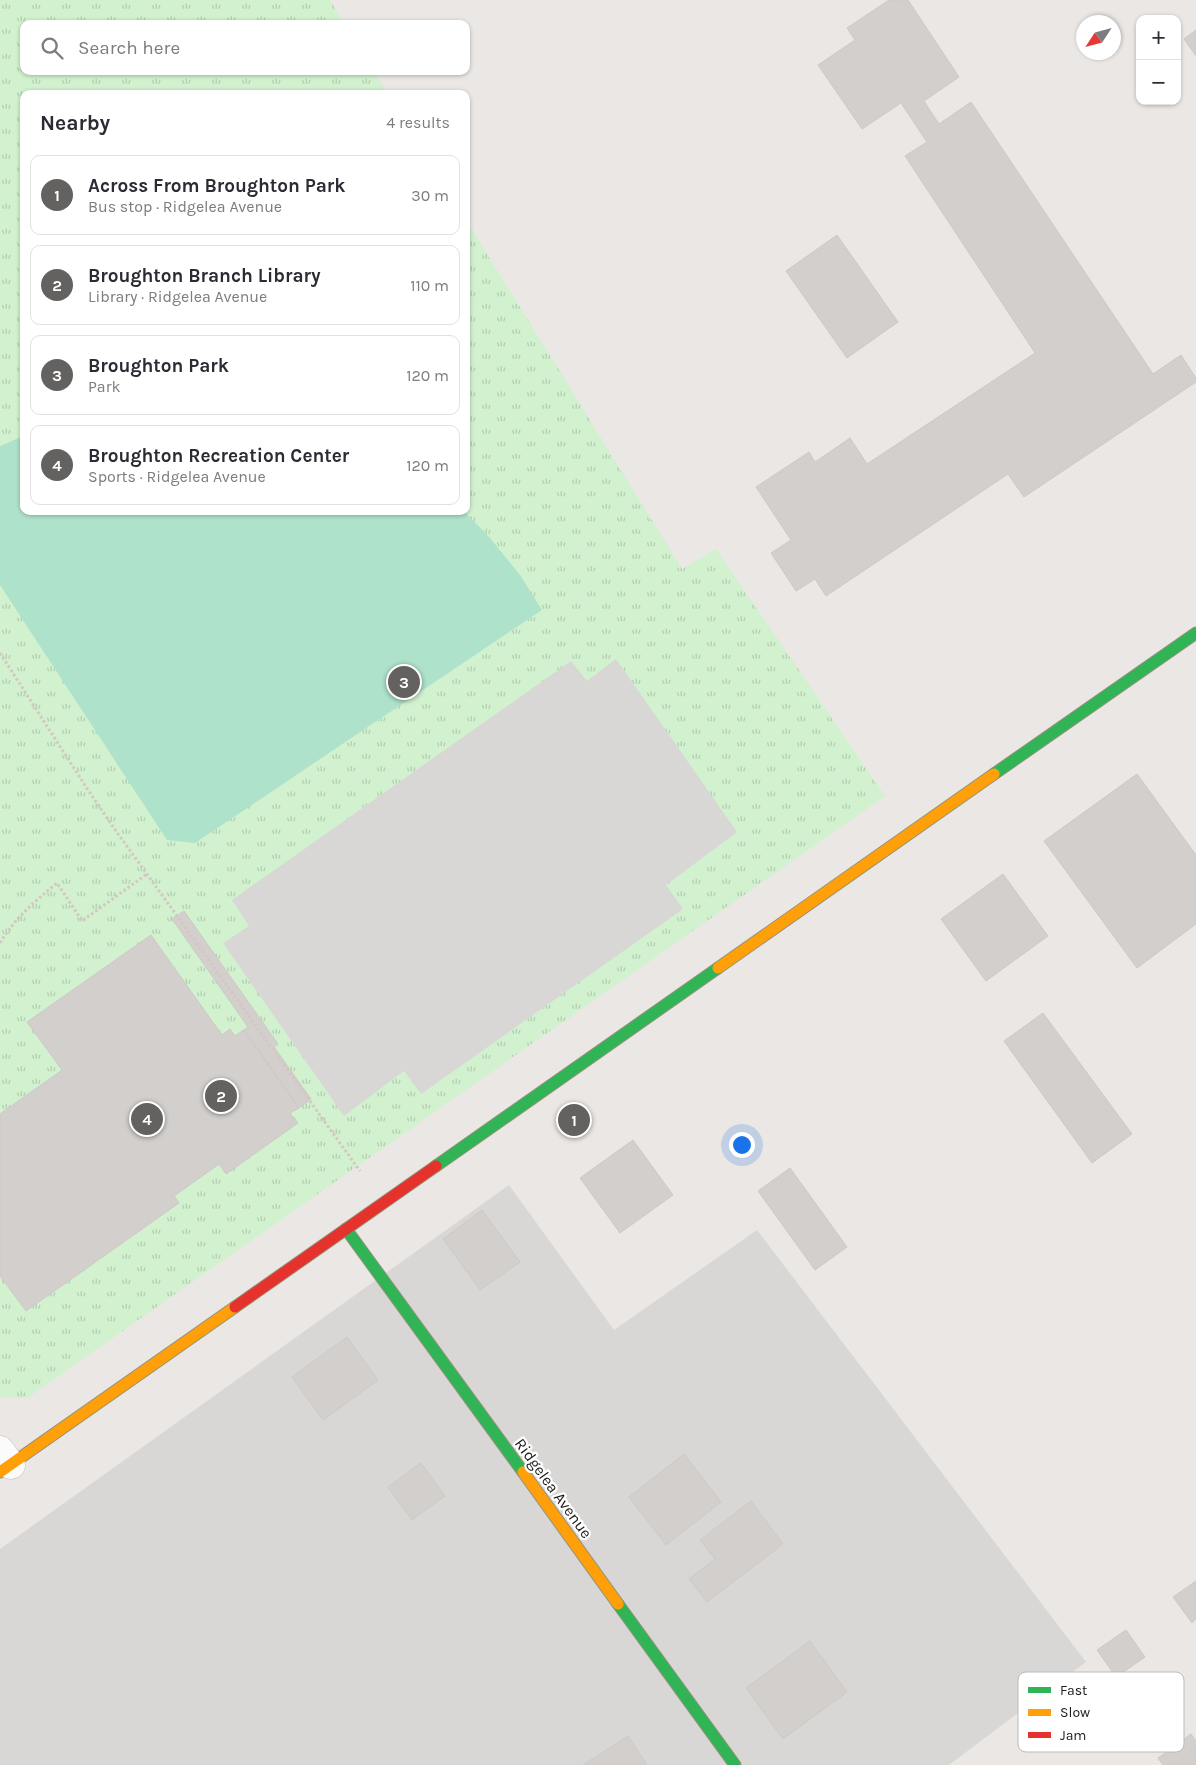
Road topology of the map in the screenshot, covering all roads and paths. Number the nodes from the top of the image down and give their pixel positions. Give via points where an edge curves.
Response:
1 (1196, 633) edge
2 (0, 653) edge
3 (148, 874) junction
4 (0, 943) edge
5 (360, 1171) dead end
6 (346, 1229) junction
7 (4, 1462) edge
8 (735, 1765) edge

1 - 6 street
2 - 3 path via 88,790
3 - 4 path via 82,921 57,883 15,920
3 - 5 path
6 - 7 street
6 - 8 street, Ridgelea Avenue

